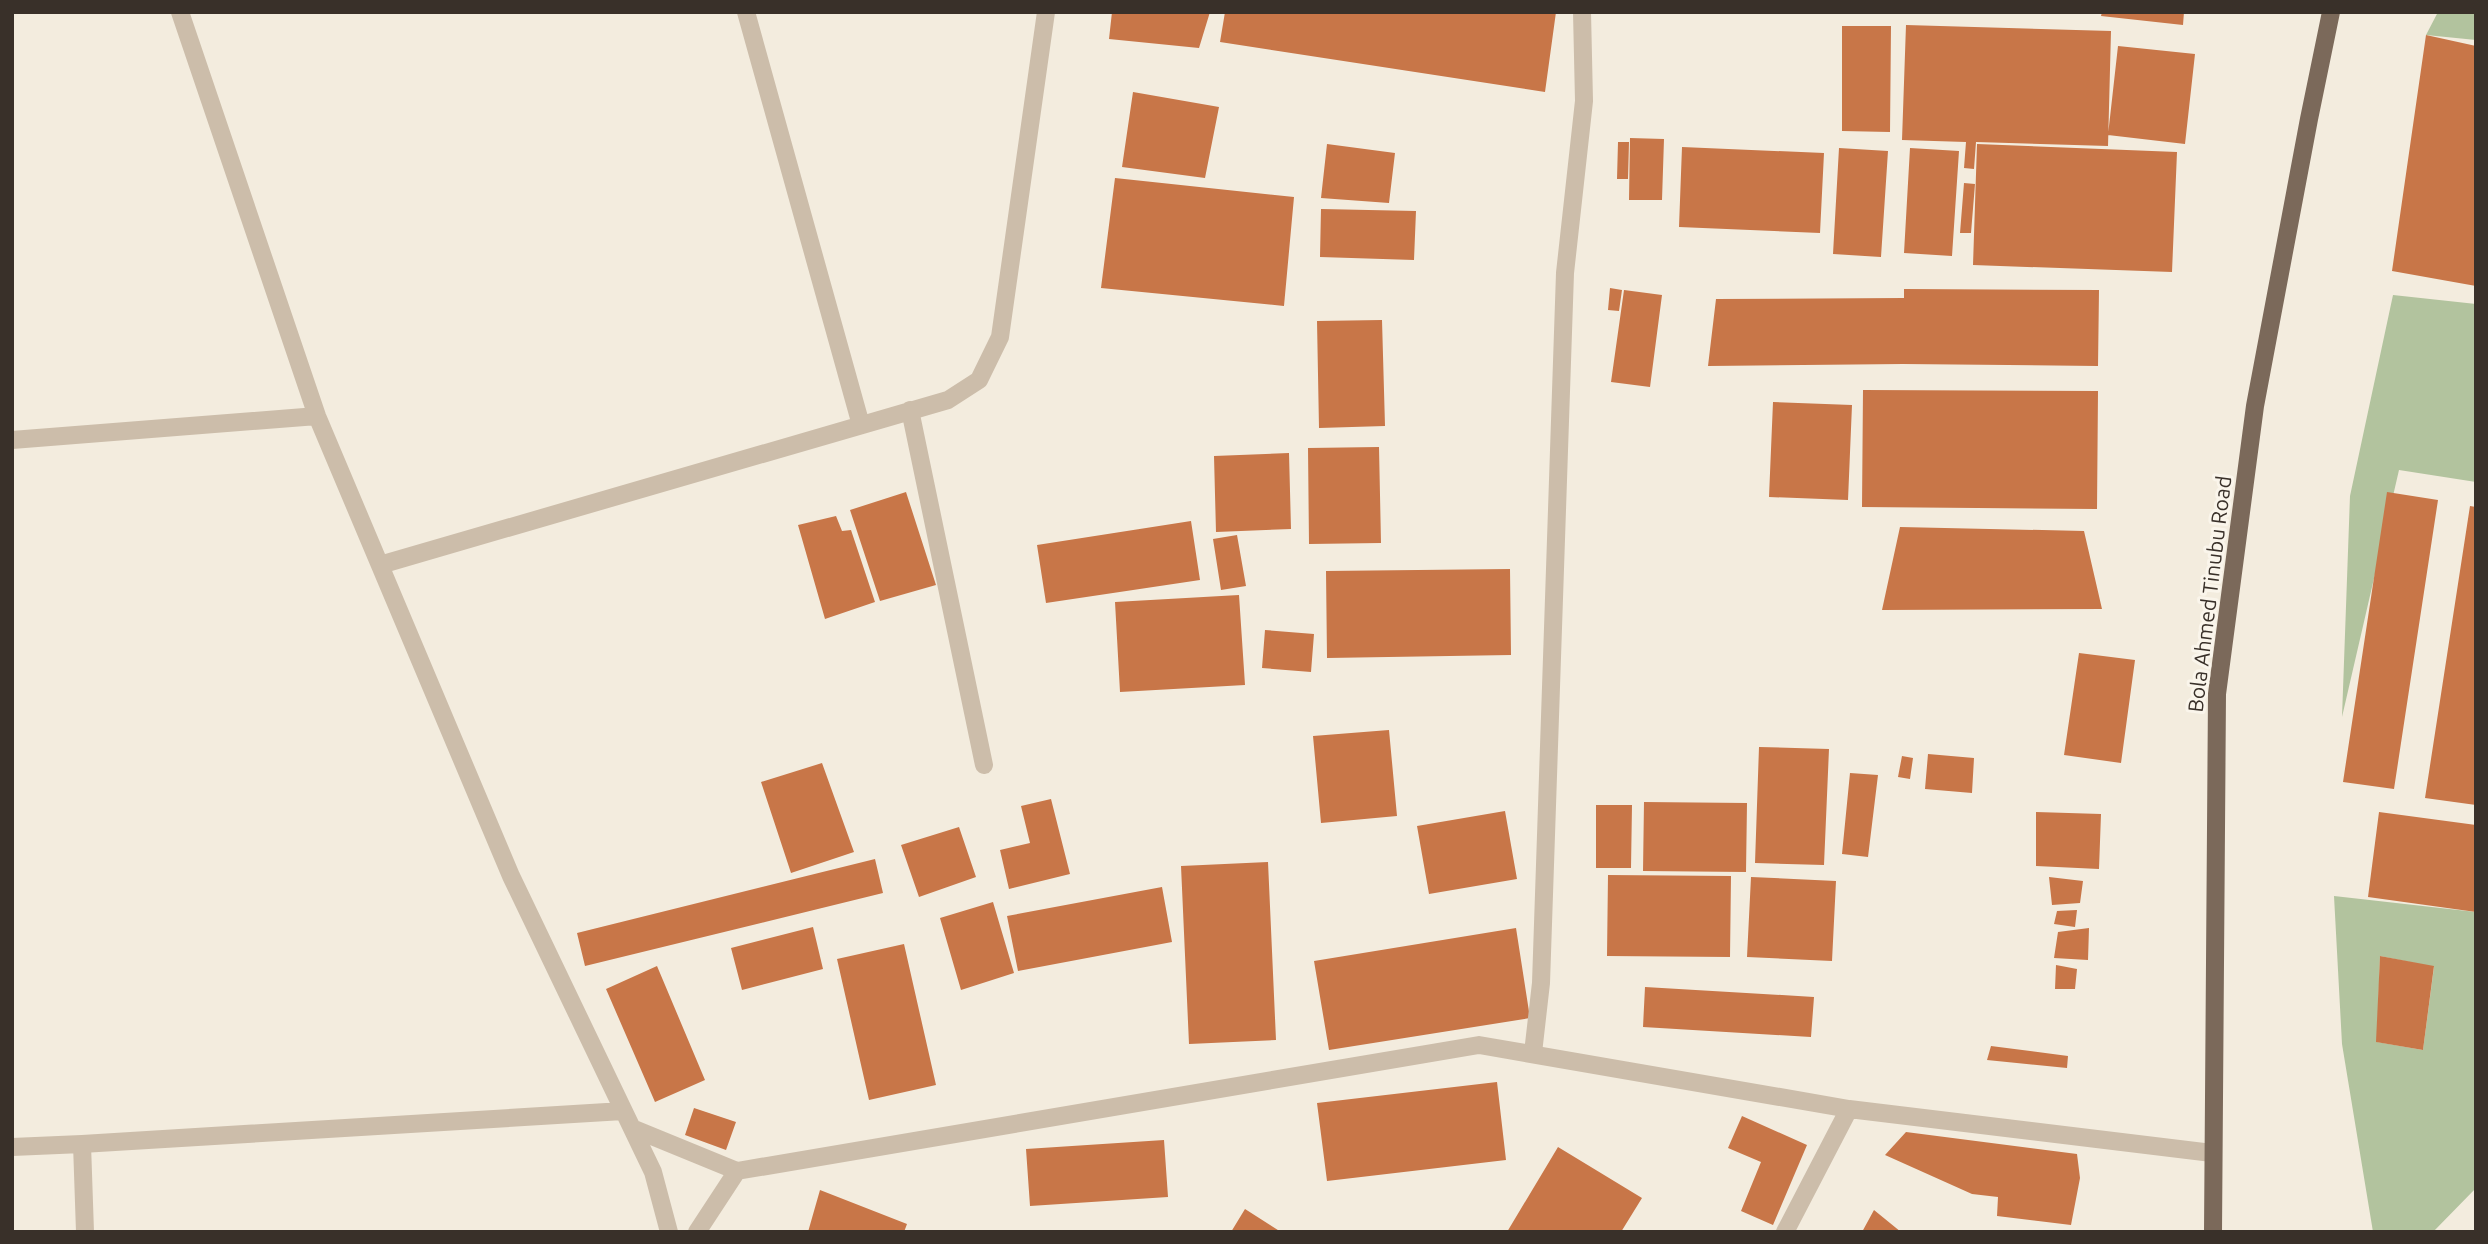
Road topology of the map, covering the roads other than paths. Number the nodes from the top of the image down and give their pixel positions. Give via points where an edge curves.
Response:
1 (180, 12) edge
2 (746, 12) edge
3 (1046, 12) edge
4 (1582, 12) edge
5 (2331, 12) edge
6 (910, 410) junction
7 (317, 416) junction
8 (861, 425) junction
9 (12, 440) edge
10 (380, 565) junction
11 (984, 765) dead end
12 (1533, 1053) junction
13 (1849, 1109) junction
14 (623, 1111) junction
15 (632, 1128) junction
16 (82, 1144) junction
17 (12, 1147) edge
18 (2212, 1153) junction
19 (737, 1171) junction
20 (85, 1232) edge
21 (669, 1232) edge
22 (697, 1232) edge
23 (1785, 1232) edge
24 (2213, 1232) edge

1 - 7 street
2 - 8 street
3 - 6 street via 1000,337 979,380 948,400
4 - 12 street via 1584,101 1566,273 1541,983
5 - 18 main road, Bola Ahmed Tinubu Road via 2255,406 2217,694
6 - 8 street
6 - 11 street
7 - 9 street
7 - 10 street
8 - 10 street
10 - 14 street via 511,876
12 - 13 street
12 - 19 street via 1479,1045
13 - 18 street
13 - 23 street
14 - 15 street
14 - 16 street
15 - 19 street
15 - 21 street via 653,1172
16 - 17 street
16 - 20 street
18 - 24 main road, Bola Ahmed Tinubu Road
19 - 22 street

